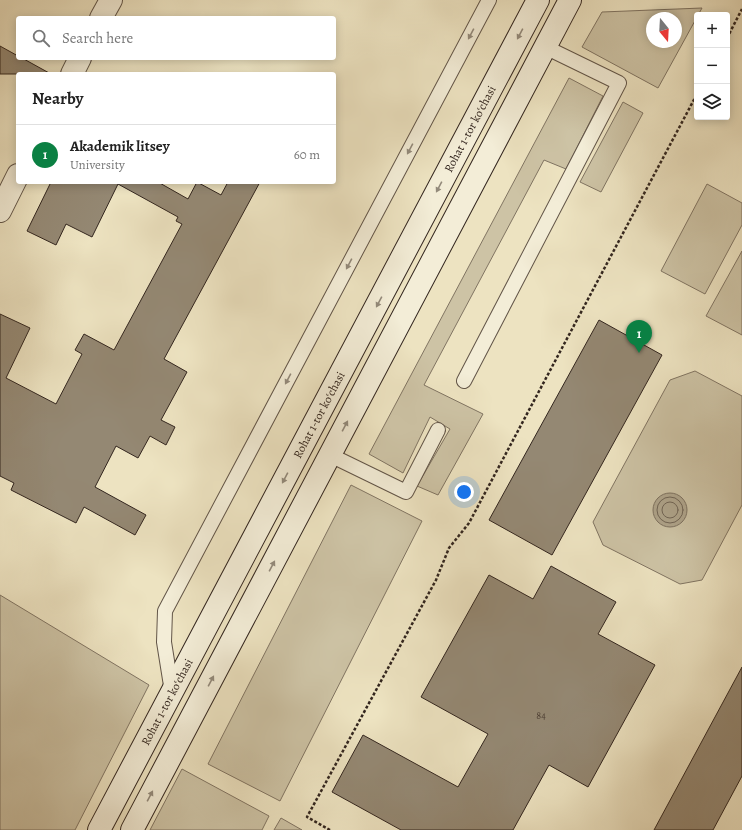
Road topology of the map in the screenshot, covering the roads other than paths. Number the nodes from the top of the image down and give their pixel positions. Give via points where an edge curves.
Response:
1 (111, 0) edge
2 (489, 0) edge
3 (538, 0) edge
4 (570, 0) edge
5 (102, 16) edge
6 (545, 47) junction
7 (79, 60) edge
8 (73, 72) edge
9 (16, 178) edge
10 (3, 199) edge
11 (464, 380) dead end
12 (438, 430) dead end
13 (330, 455) junction
14 (172, 693) junction
15 (99, 830) edge
16 (132, 830) edge

1 - 5 street
2 -> 14 lane via 165,610 164,642
3 -> 14 street, Rohat 1-tor koʻchasi
4 - 6 street
6 - 11 lane via 619,83
13 -> 6 street
7 - 8 street
9 - 10 street
12 - 13 lane via 406,492
16 -> 13 street
14 - 15 street, Rohat 1-tor koʻchasi

